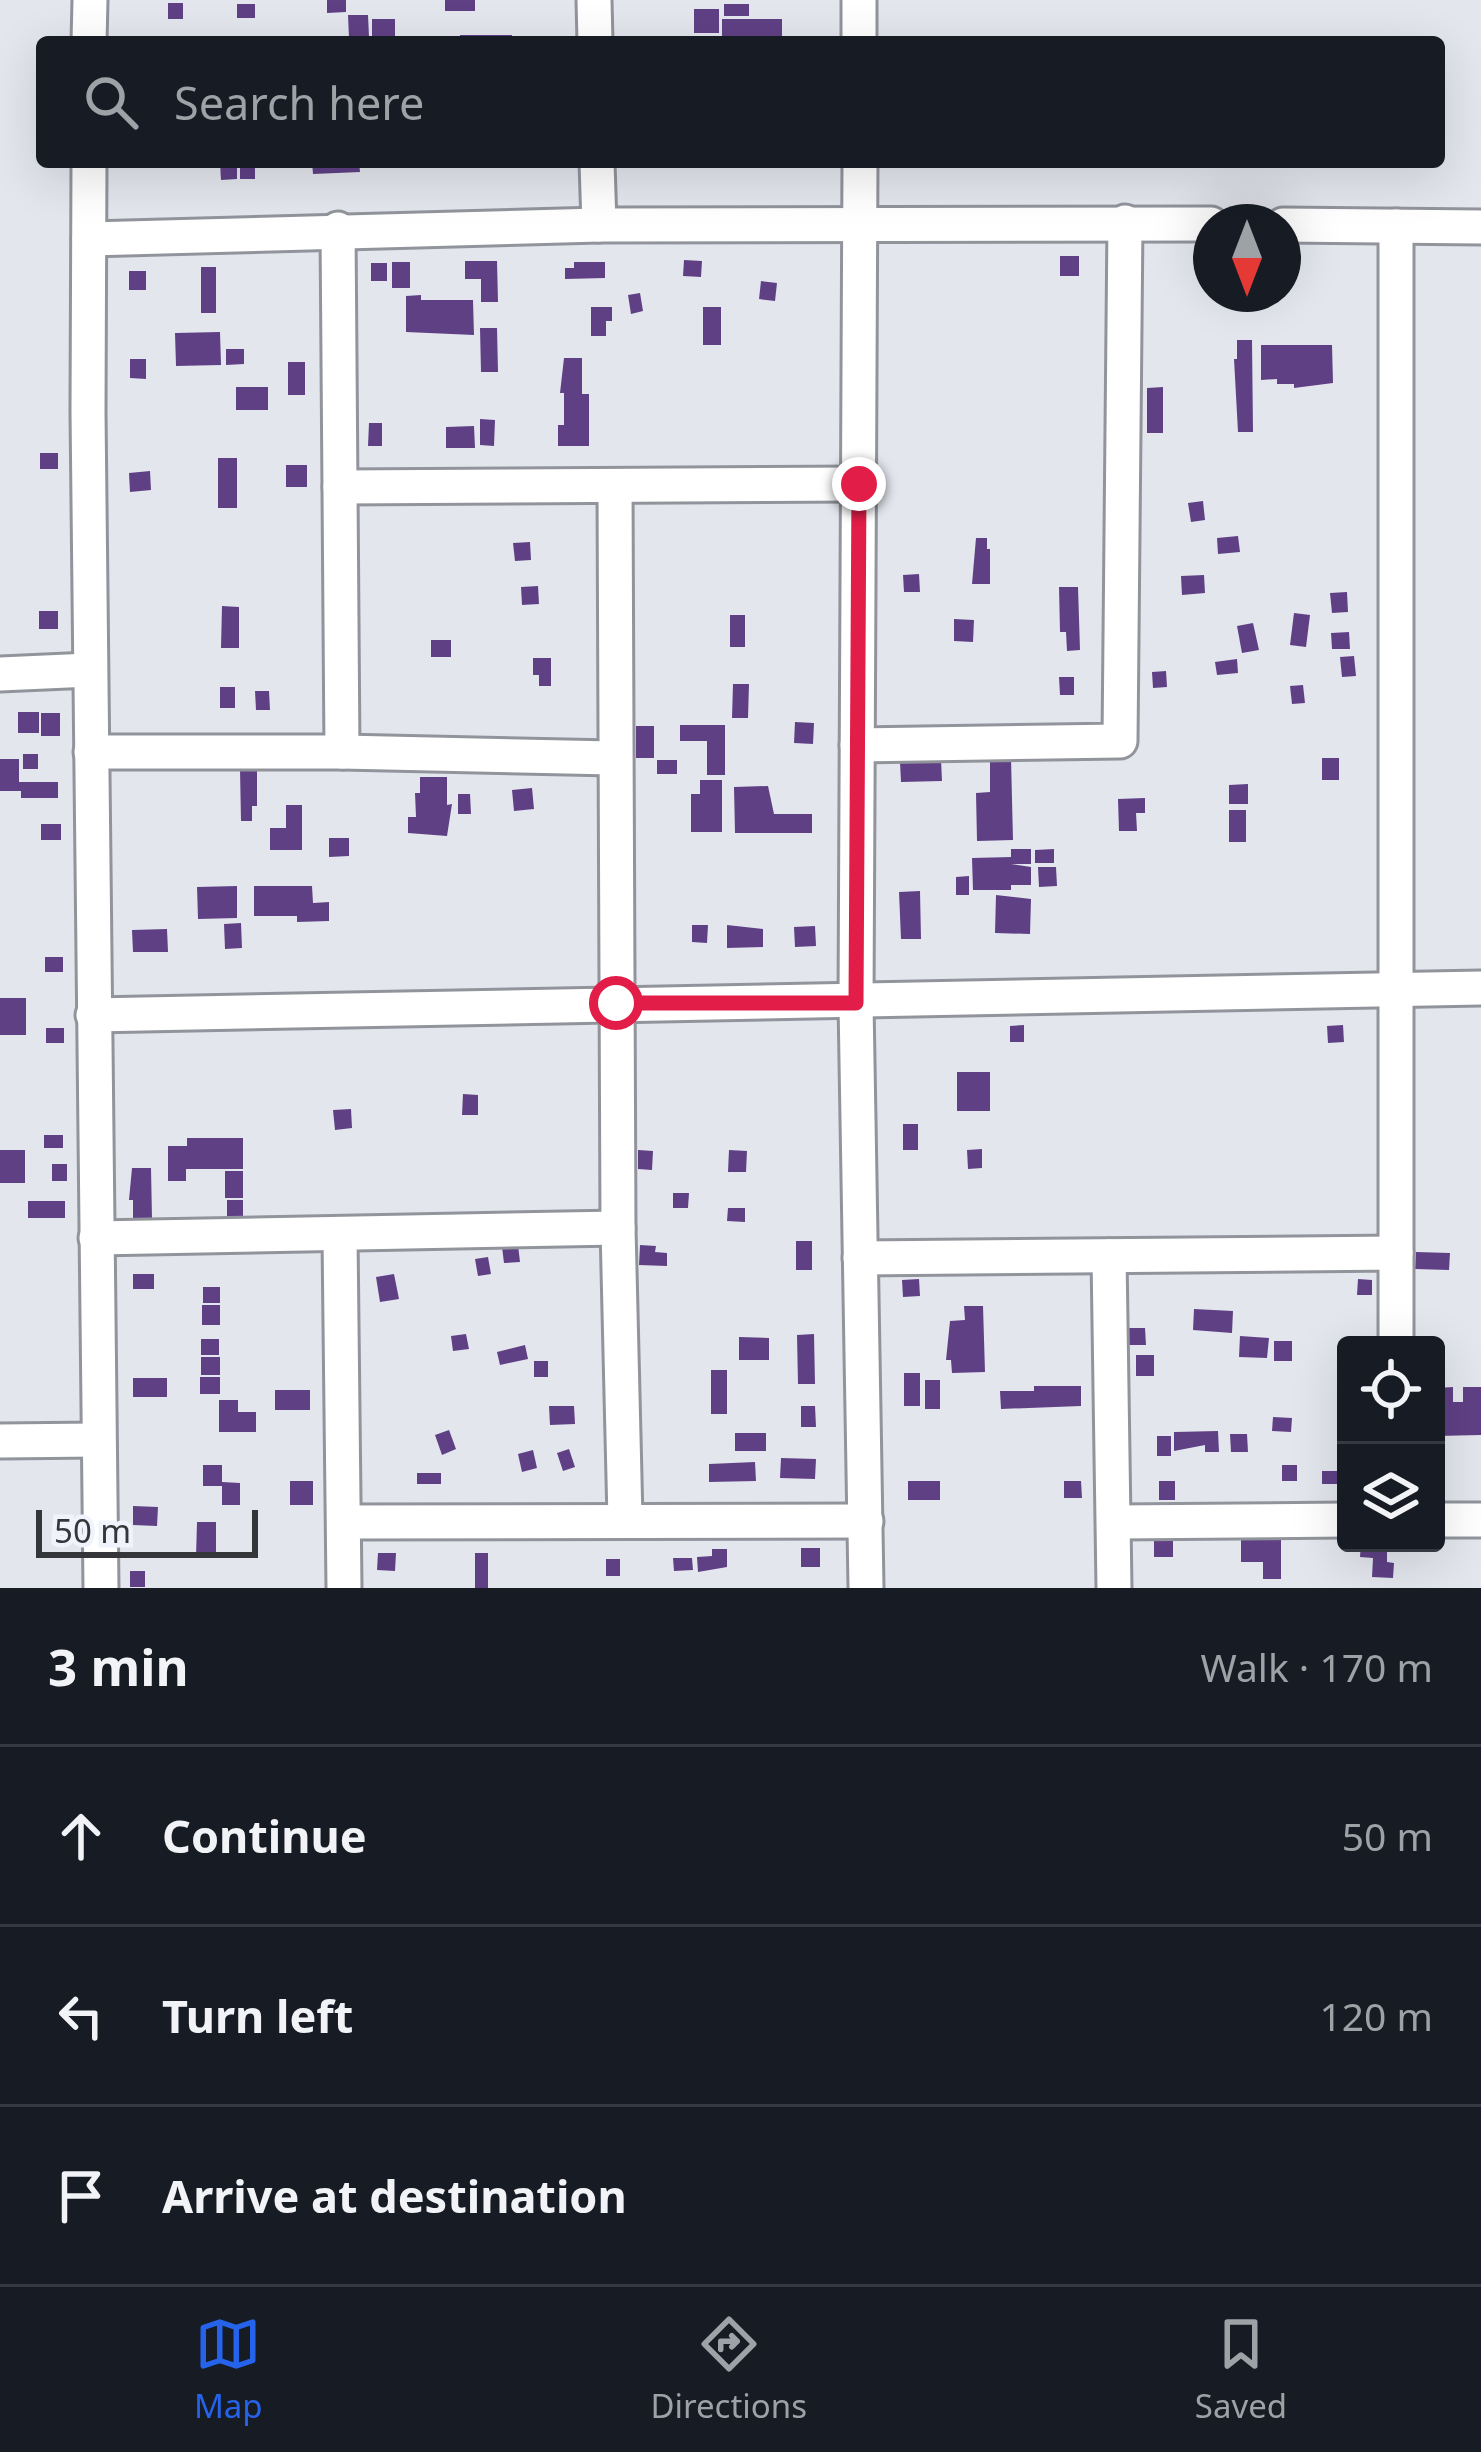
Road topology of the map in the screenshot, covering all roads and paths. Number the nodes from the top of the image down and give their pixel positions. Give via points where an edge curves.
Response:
1 (90, 0) edge
2 (594, 0) edge
3 (859, 0) edge
4 (89, 36) edge
5 (595, 36) edge
6 (859, 36) edge
7 (89, 168) edge
8 (598, 168) edge
9 (860, 168) edge
10 (860, 223) junction
11 (1125, 223) junction
12 (1193, 224) edge
13 (599, 225) junction
14 (1301, 225) edge
15 (1396, 226) junction
16 (1481, 227) edge
17 (338, 229) junction
18 (89, 239) junction
19 (859, 484) junction
20 (615, 486) junction
21 (340, 487) junction
22 (90, 670) junction
23 (0, 674) edge
24 (857, 745) junction
25 (91, 752) junction
26 (342, 752) junction
27 (613, 758) junction
28 (1481, 988) edge
29 (1397, 990) junction
30 (616, 1003) junction
31 (856, 1003) junction
32 (93, 1015) junction
33 (618, 1228) junction
34 (340, 1236) junction
35 (96, 1238) junction
36 (1396, 1253) junction
37 (1108, 1256) junction
38 (860, 1258) junction
39 (1396, 1336) edge
40 (97, 1440) junction
41 (0, 1442) edge
42 (625, 1519) junction
43 (1337, 1520) edge
44 (1445, 1520) edge
45 (1481, 1520) edge
46 (866, 1521) junction
47 (344, 1522) junction
48 (1116, 1522) junction
49 (101, 1588) edge
50 (344, 1588) edge
51 (866, 1588) edge
52 (1114, 1588) edge

1 - 4 street
2 - 5 street
3 - 6 street
7 - 18 street
8 - 13 street
9 - 10 street
10 - 11 street
10 - 13 street
10 - 19 street
11 - 12 street
11 - 24 street via 1120,741
13 - 17 street
14 - 15 street
15 - 16 street
15 - 29 street
17 - 18 street
17 - 21 street
18 - 22 street
19 - 20 street
19 - 24 street
20 - 21 street
20 - 27 street
21 - 26 street
22 - 23 street
22 - 25 street
24 - 31 street
25 - 26 street
25 - 32 street
26 - 27 street
27 - 30 street
28 - 29 street
29 - 31 street
29 - 36 street
30 - 31 street
30 - 32 street
30 - 33 street
31 - 38 street
32 - 35 street
33 - 34 street
33 - 42 street
34 - 35 street
34 - 47 street
35 - 40 street
36 - 37 street
36 - 39 street
37 - 38 street
37 - 48 street
38 - 46 street
40 - 41 street
40 - 49 street
42 - 46 street
42 - 47 street
43 - 48 street
44 - 45 street
46 - 51 street
47 - 50 street
48 - 52 street

